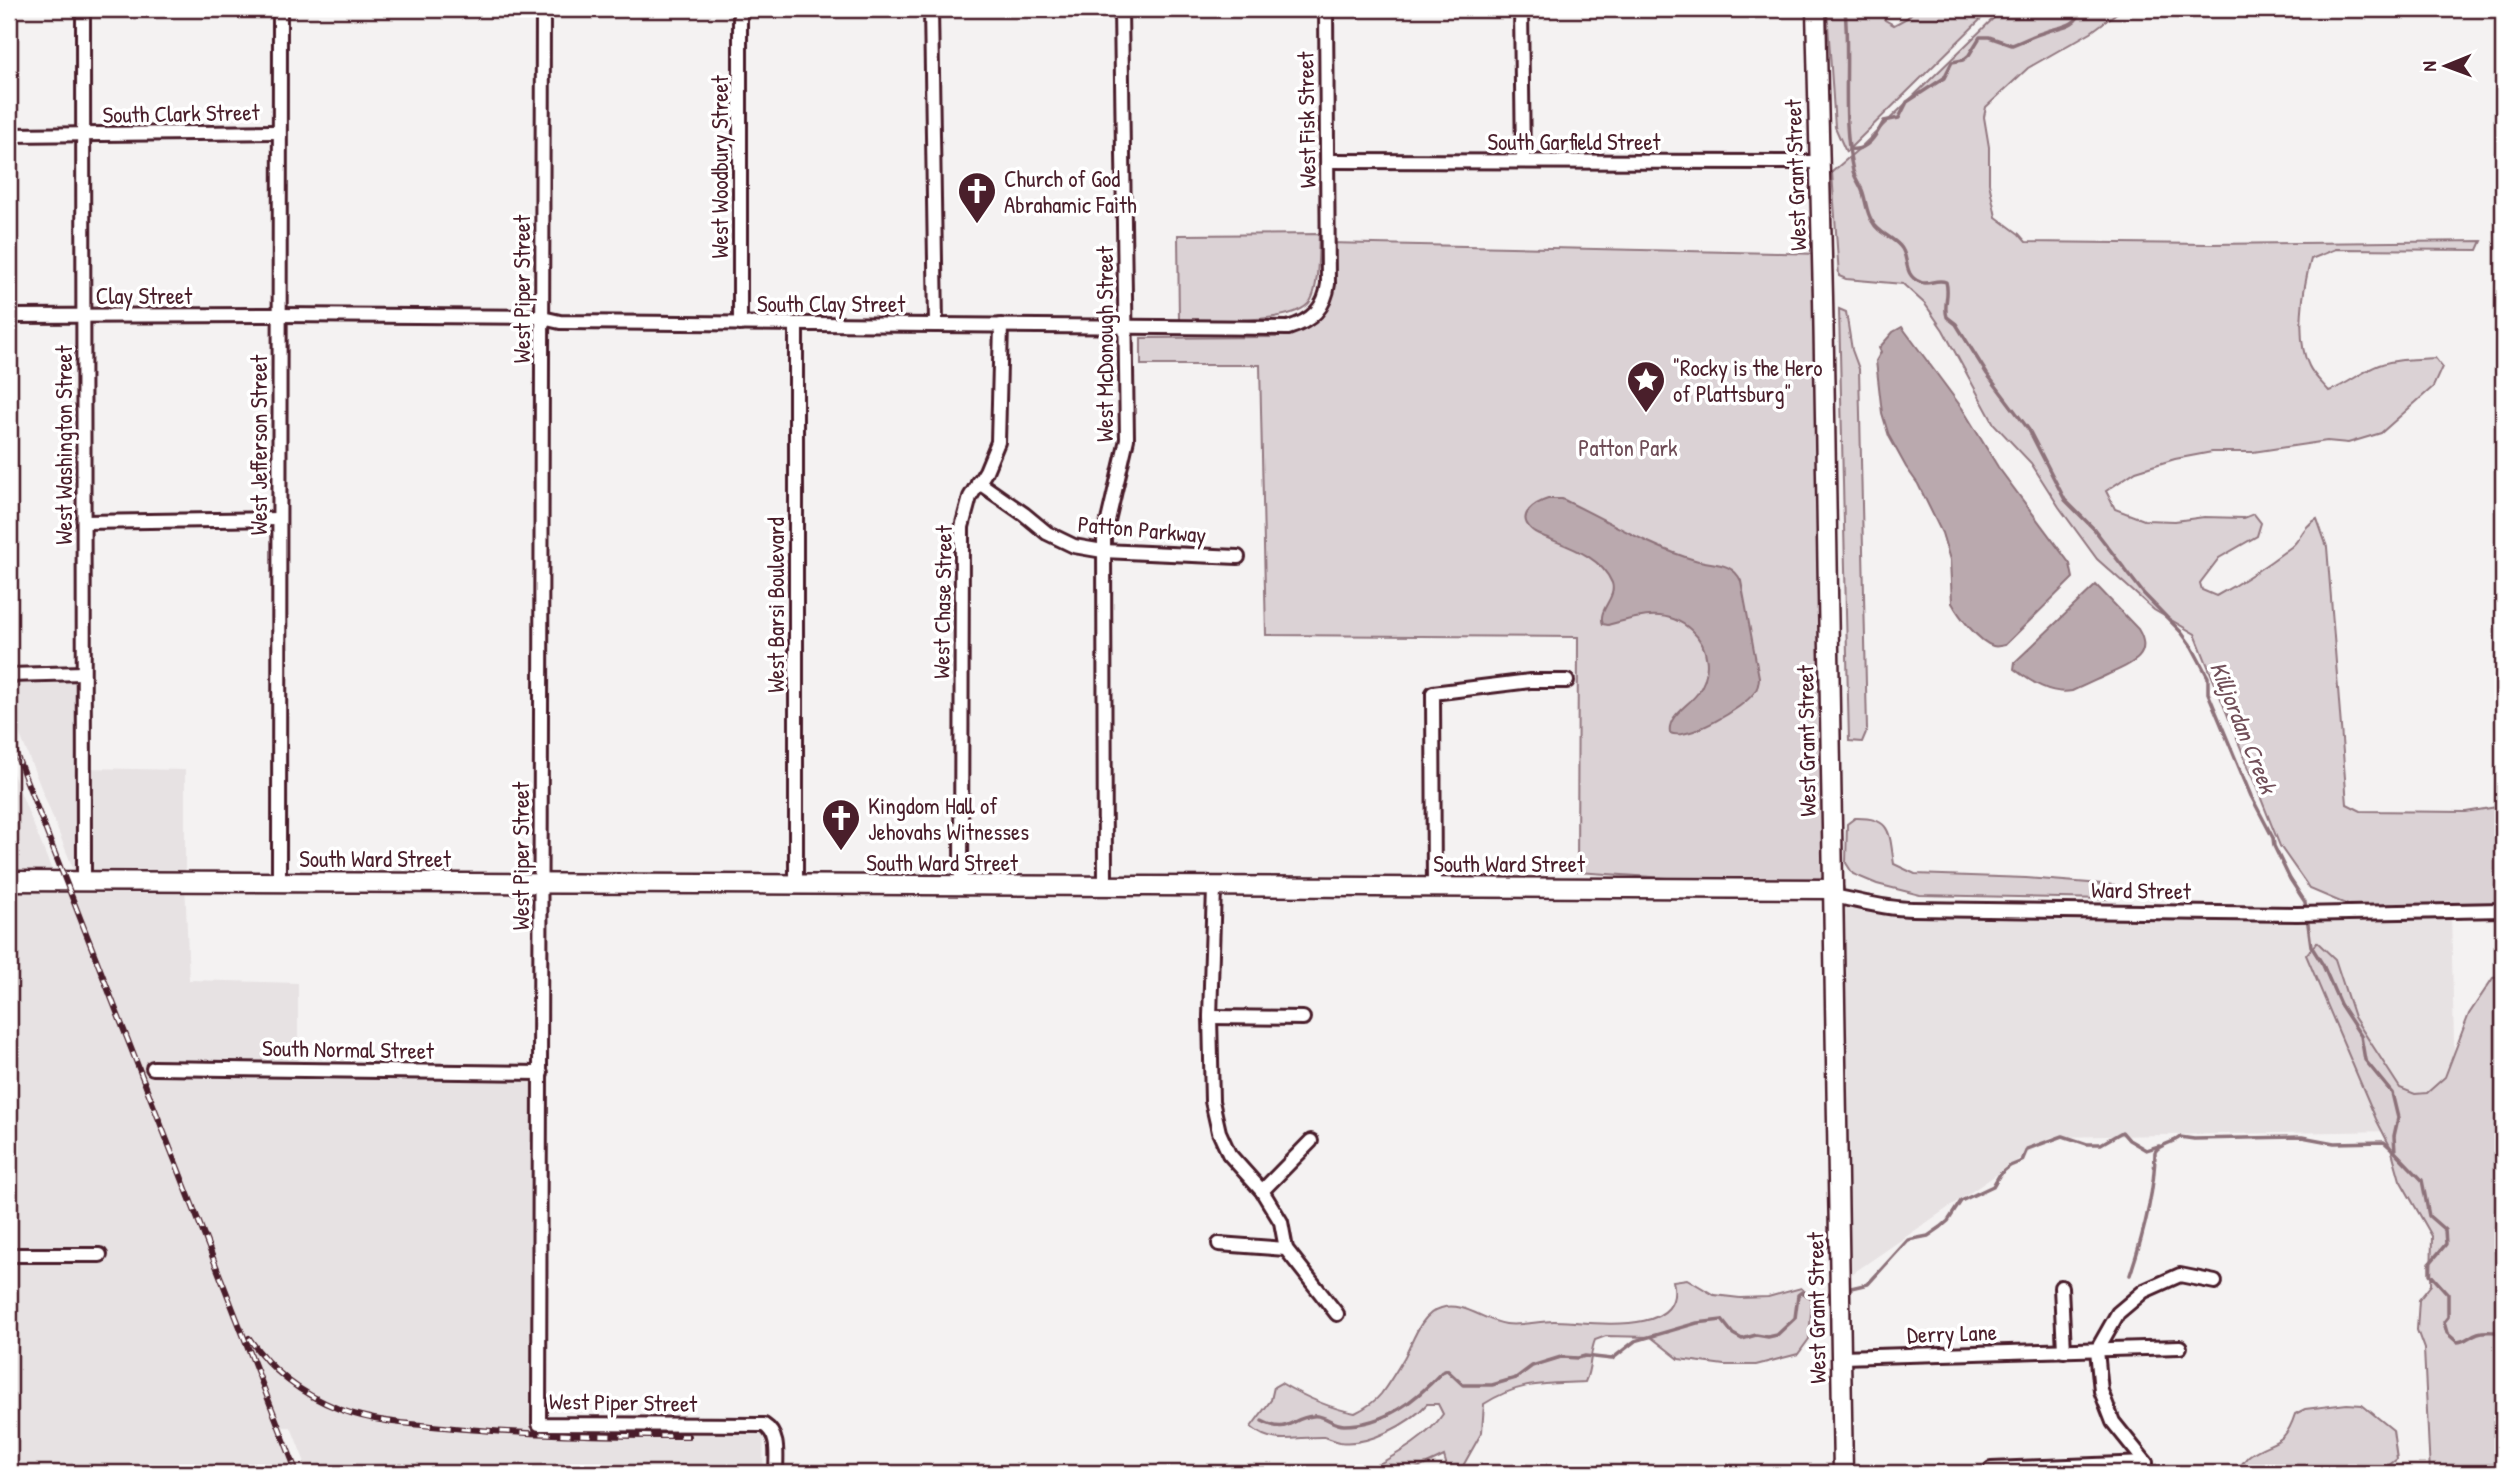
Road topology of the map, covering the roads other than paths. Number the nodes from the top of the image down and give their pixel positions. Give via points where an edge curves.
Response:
1 (83, 9) edge
2 (279, 9) edge
3 (543, 9) edge
4 (740, 9) edge
5 (931, 9) edge
6 (1121, 9) edge
7 (1326, 9) edge
8 (1521, 9) edge
9 (1816, 9) edge
10 (278, 132) junction
11 (9, 135) edge
12 (84, 135) junction
13 (1523, 160) junction
14 (1328, 161) junction
15 (1819, 162) junction
16 (1328, 253) joint
17 (279, 315) junction
18 (9, 316) edge
19 (83, 317) junction
20 (542, 318) junction
21 (740, 324) junction
22 (796, 324) junction
23 (936, 324) junction
24 (1001, 325) junction
25 (1126, 327) junction
26 (978, 482) junction
27 (279, 520) junction
28 (84, 522) junction
29 (1103, 551) junction
30 (1238, 557) dead end
31 (83, 673) junction
32 (9, 675) edge
33 (1567, 681) dead end
34 (9, 881) edge
35 (84, 881) junction
36 (279, 882) junction
37 (541, 883) junction
38 (796, 886) junction
39 (961, 886) junction
40 (1105, 886) junction
41 (1214, 888) junction
42 (1434, 888) junction
43 (1833, 893) junction
44 (2503, 909) edge
45 (1210, 1017) junction
46 (1303, 1018) dead end
47 (153, 1068) dead end
48 (541, 1073) junction
49 (1311, 1141) dead end
50 (1262, 1191) junction
51 (1219, 1244) dead end
52 (1286, 1249) junction
53 (9, 1255) edge
54 (100, 1255) dead end
55 (2214, 1283) dead end
56 (2061, 1287) dead end
57 (1337, 1314) dead end
58 (2180, 1347) dead end
59 (2097, 1350) junction
60 (2064, 1351) junction
61 (1841, 1357) junction
62 (1991, 1469) dead end
63 (776, 1473) edge
64 (1843, 1473) edge

1 - 12 street, West Washington Street
2 - 10 street, West Jefferson Street
3 - 20 street, West Piper Street
4 - 21 street, West Woodbury Street
5 - 23 street
6 - 25 street, West McDonough Street
7 - 14 street, West Fisk Street
8 - 13 street
9 - 15 street, West Grant Street
10 - 12 street, South Clark Street
10 - 17 street, West Jefferson Street
11 - 12 street, South Clark Street
12 - 19 street, West Washington Street
13 - 14 street, South Garfield Street
13 - 15 street, South Garfield Street
14 - 16 street, West Fisk Street
15 - 43 street, West Grant Street
16 - 25 street, South Clay Street via 1324,303 1300,325 1278,329
17 - 19 street, Clay Street
17 - 20 street, South Clay Street
17 - 27 street, West Jefferson Street
18 - 19 street, Clay Street
19 - 28 street, West Washington Street
20 - 21 street, South Clay Street
20 - 37 street, West Piper Street
21 - 22 street, South Clay Street
22 - 23 street, South Clay Street
22 - 38 street, West Barsi Boulevard
23 - 24 street, South Clay Street
24 - 25 street, South Clay Street
24 - 26 street, West Chase Street via 998,442
25 - 29 street, West McDonough Street via 1127,439
26 - 29 street, Patton Parkway via 1054,537
26 - 39 street, West Chase Street via 962,527
27 - 28 street
27 - 36 street, West Jefferson Street
28 - 31 street, West Washington Street
29 - 30 street, Patton Parkway
29 - 40 street, West McDonough Street
31 - 32 street
31 - 35 street, West Washington Street
33 - 42 street via 1433,693
34 - 35 street, South Ward Street
35 - 36 street, South Ward Street
36 - 37 street, South Ward Street
37 - 38 street, South Ward Street
37 - 48 street, West Piper Street
38 - 39 street, South Ward Street
39 - 40 street, South Ward Street
40 - 41 street, South Ward Street
41 - 42 street, South Ward Street
41 - 45 street
42 - 43 street, South Ward Street
43 - 44 street, Ward Street via 1903,909 2297,914
43 - 61 street, West Grant Street
45 - 46 street
45 - 50 street via 1212,1101 1219,1132 1229,1154
47 - 48 street, South Normal Street
48 - 63 street, West Piper Street via 539,1424 764,1425 773,1431
49 - 50 street
50 - 52 street via 1281,1222
51 - 52 street
52 - 57 street
53 - 54 street
55 - 59 street via 2180,1275 2144,1291 2118,1313
56 - 60 street
58 - 59 street, Derry Lane
59 - 60 street, Derry Lane
59 - 62 street via 2101,1391 2113,1422 2146,1463
60 - 61 street, Derry Lane
61 - 64 street, West Grant Street

